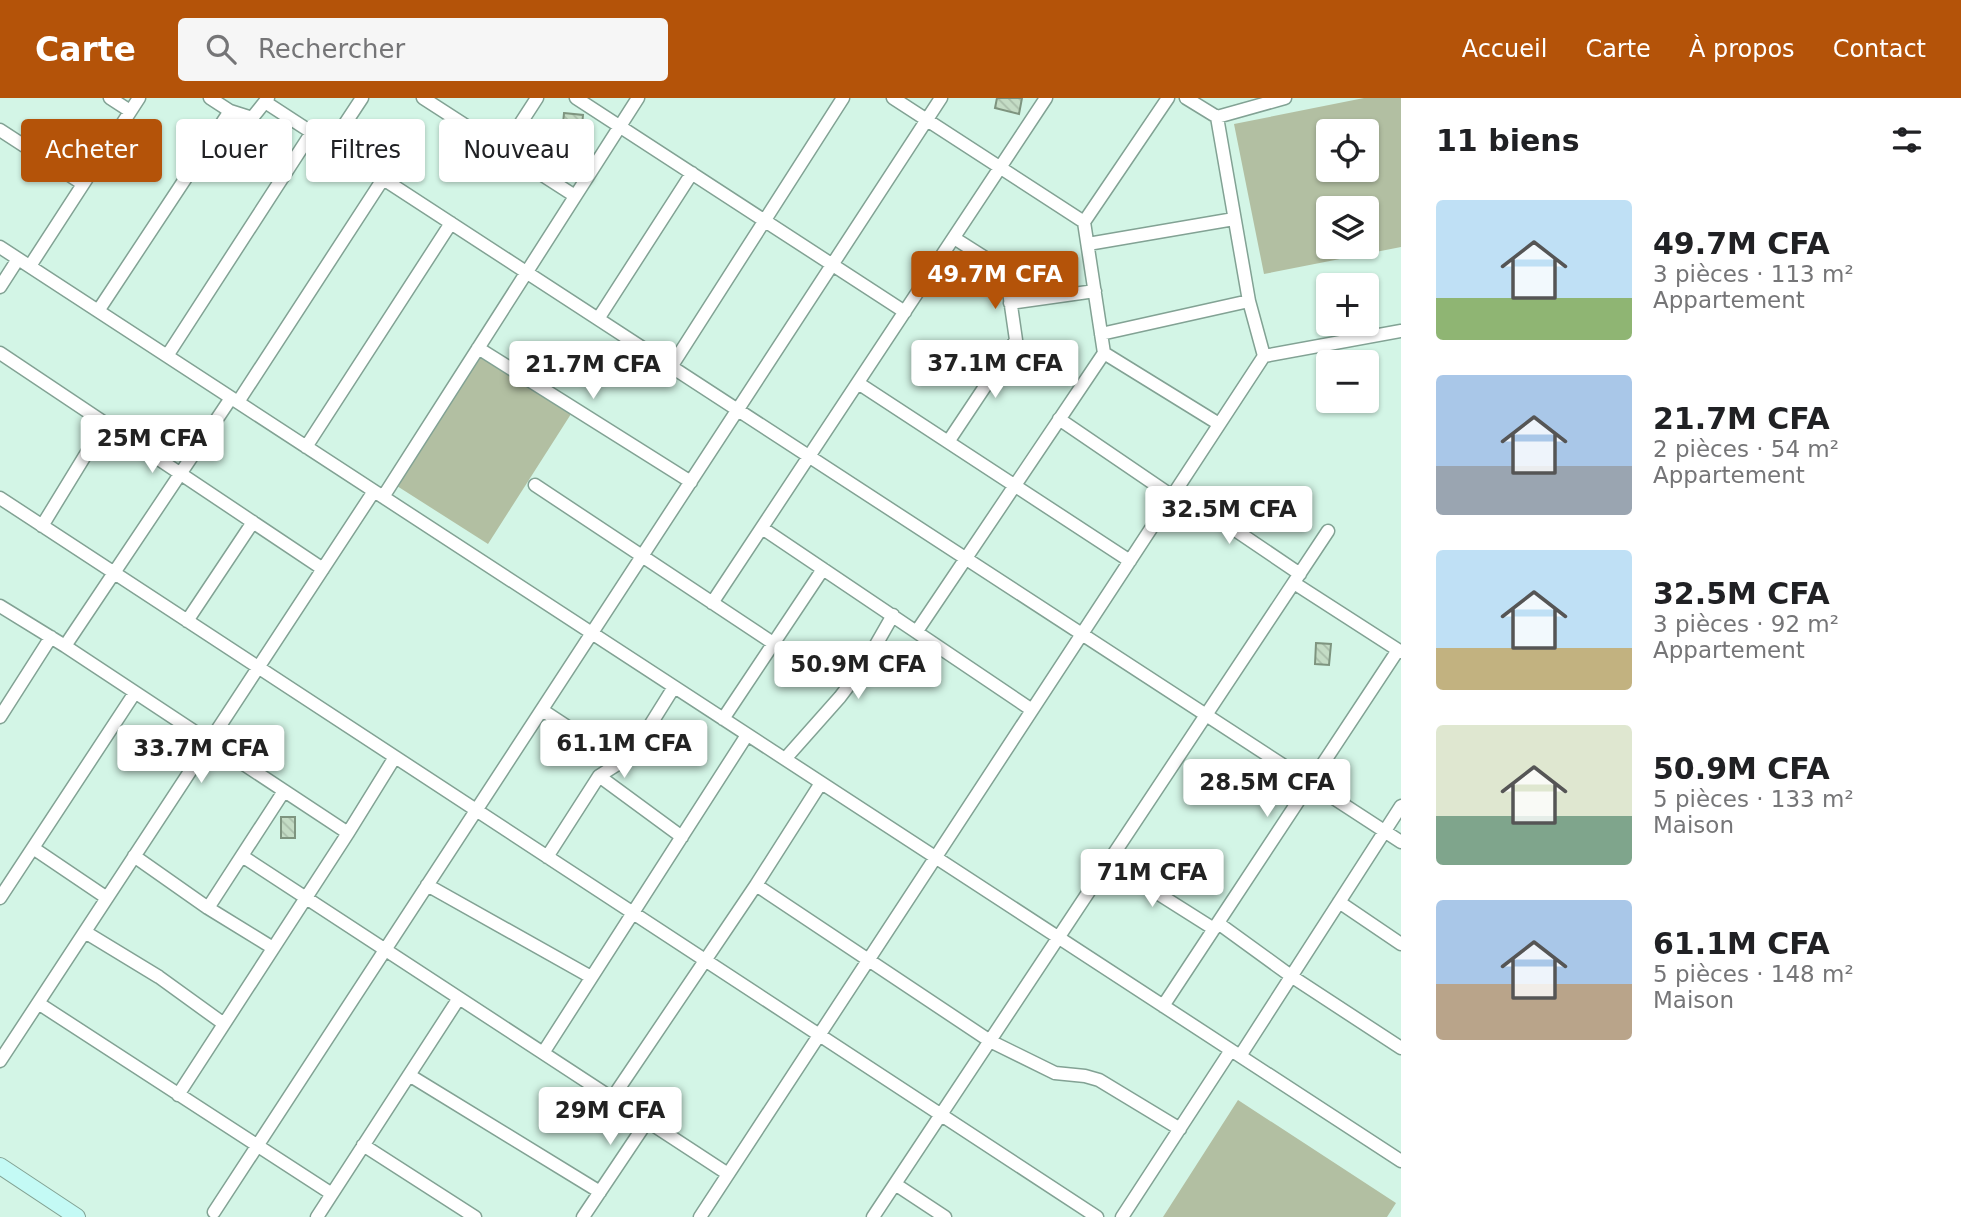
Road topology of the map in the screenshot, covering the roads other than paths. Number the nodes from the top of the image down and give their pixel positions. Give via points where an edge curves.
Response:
1 (110, 98) edge
2 (139, 98) edge
3 (210, 98) edge
4 (362, 98) edge
5 (423, 98) edge
6 (537, 98) edge
7 (576, 98) edge
8 (638, 98) edge
9 (842, 98) edge
10 (893, 98) edge
11 (942, 98) edge
12 (1046, 98) edge
13 (1168, 98) edge
14 (1186, 98) edge
15 (1278, 99) edge
16 (267, 100) edge
17 (131, 111) junction
18 (230, 111) junction
19 (1217, 117) junction
20 (348, 119) edge
21 (456, 119) edge
22 (523, 119) edge
23 (927, 120) junction
24 (620, 127) junction
25 (306, 128) edge
26 (0, 130) edge
27 (306, 141) edge
28 (1000, 167) junction
29 (692, 173) junction
30 (381, 182) edge
31 (388, 182) edge
32 (554, 182) edge
33 (83, 184) junction
34 (575, 196) junction
35 (1234, 219) junction
36 (764, 221) junction
37 (1084, 222) junction
38 (451, 223) junction
39 (954, 238) junction
40 (1088, 244) junction
41 (0, 247) edge
42 (18, 259) junction
43 (832, 265) junction
44 (30, 267) junction
45 (527, 272) junction
46 (0, 287) edge
47 (1094, 291) junction
48 (1249, 301) junction
49 (1010, 303) junction
50 (98, 311) junction
51 (905, 312) junction
52 (598, 319) junction
53 (1401, 331) edge
54 (1101, 334) junction
55 (478, 348) junction
56 (0, 353) edge
57 (1104, 353) junction
58 (167, 356) junction
59 (1264, 356) junction
60 (671, 367) junction
61 (858, 383) junction
62 (234, 400) junction
63 (738, 410) junction
64 (1059, 419) junction
65 (105, 423) junction
66 (1219, 424) junction
67 (948, 442) junction
68 (306, 447) junction
69 (810, 456) junction
70 (180, 474) junction
71 (691, 482) junction
72 (535, 485) dead end
73 (1015, 485) junction
74 (1174, 493) junction
75 (379, 494) junction
76 (0, 499) edge
77 (253, 522) junction
78 (42, 526) junction
79 (762, 528) junction
80 (1328, 531) dead end
81 (642, 556) junction
82 (966, 558) junction
83 (1130, 561) junction
84 (323, 569) junction
85 (823, 569) junction
86 (115, 573) junction
87 (1297, 578) junction
88 (712, 603) junction
89 (0, 606) edge
90 (893, 615) junction
91 (187, 621) junction
92 (917, 631) junction
93 (592, 633) junction
94 (1082, 634) junction
95 (51, 637) junction
96 (773, 643) junction
97 (65, 646) junction
98 (1400, 651) edge
99 (258, 668) junction
100 (674, 687) junction
101 (134, 694) junction
102 (542, 710) junction
103 (1032, 710) junction
104 (1206, 715) junction
105 (0, 718) edge
106 (723, 719) junction
107 (747, 735) junction
108 (209, 743) junction
109 (395, 757) junction
110 (785, 760) junction
111 (621, 762) junction
112 (599, 776) junction
113 (821, 783) junction
114 (1311, 783) junction
115 (284, 791) junction
116 (1401, 806) edge
117 (476, 810) junction
118 (1385, 831) junction
119 (348, 833) junction
120 (682, 837) junction
121 (1401, 842) edge
122 (33, 848) junction
123 (135, 856) junction
124 (242, 856) junction
125 (547, 857) junction
126 (936, 857) junction
127 (1108, 862) junction
128 (427, 885) junction
129 (755, 885) junction
130 (0, 898) edge
131 (107, 898) junction
132 (306, 898) junction
133 (1339, 902) junction
134 (208, 908) junction
135 (633, 913) junction
136 (1216, 926) junction
137 (85, 932) junction
138 (1058, 937) junction
139 (1401, 944) edge
140 (273, 948) junction
141 (385, 949) junction
142 (704, 960) junction
143 (869, 960) junction
144 (1291, 976) junction
145 (591, 977) junction
146 (459, 998) junction
147 (38, 1003) junction
148 (1163, 1006) junction
149 (224, 1024) junction
150 (0, 1034) edge
151 (819, 1035) junction
152 (990, 1041) junction
153 (12, 1043) junction
154 (1401, 1048) edge
155 (543, 1052) junction
156 (1235, 1053) junction
157 (0, 1061) edge
158 (409, 1075) junction
159 (178, 1095) junction
160 (613, 1097) junction
161 (941, 1115) junction
162 (648, 1120) junction
163 (1180, 1129) junction
164 (363, 1145) junction
165 (257, 1146) junction
166 (1401, 1161) edge
167 (0, 1166) edge
168 (728, 1174) junction
169 (895, 1184) junction
170 (600, 1192) junction
171 (332, 1194) junction
172 (214, 1212) dead end
173 (77, 1217) edge
174 (317, 1217) edge
175 (475, 1217) edge
176 (583, 1217) edge
177 (700, 1217) edge
178 (873, 1217) edge
179 (945, 1217) edge
180 (1097, 1217) edge
181 (1122, 1217) edge

1 - 17 street
2 - 17 street
3 - 18 street
4 - 20 street
5 - 21 street
6 - 22 street
7 - 24 street
8 - 24 street
9 - 36 street
10 - 23 street
11 - 23 street
12 - 28 street
13 - 37 street
14 - 19 street
15 - 19 street
16 - 18 street via 252,118
16 - 25 street
17 - 33 street
18 - 50 street
19 - 35 street
23 - 28 street
23 - 43 street
24 - 29 street
24 - 34 street
26 - 33 street
27 - 58 street
28 - 37 street
28 - 39 street
29 - 36 street
29 - 52 street
30 - 62 street
31 - 38 street
32 - 34 street
33 - 44 street
34 - 45 street
35 - 40 street
35 - 48 street
36 - 43 street
36 - 60 street
37 - 40 street
38 - 45 street
38 - 68 street
39 - 49 street via 998,266 1007,278
39 - 51 street
40 - 47 street
41 - 42 street
42 - 44 street
42 - 46 street
43 - 51 street
43 - 63 street
44 - 50 street
45 - 52 street
45 - 55 street
47 - 49 street
47 - 54 street
48 - 54 street
48 - 59 street
49 - 67 street via 1016,340
50 - 58 street
51 - 61 street
52 - 60 street
53 - 59 street
54 - 57 street
55 - 71 street
55 - 75 street
56 - 65 street
57 - 64 street
57 - 66 street
58 - 62 street
59 - 66 street
60 - 63 street
61 - 67 street
61 - 69 street
62 - 68 street
62 - 70 street
63 - 69 street
63 - 71 street
64 - 73 street
64 - 74 street
65 - 70 street
65 - 78 street
66 - 74 street
67 - 73 street
68 - 75 street
69 - 79 street
69 - 82 street
70 - 77 street
70 - 86 street
71 - 81 street
72 - 81 street
73 - 82 street
73 - 83 street
74 - 83 street
74 - 87 street
75 - 84 street
75 - 93 street
76 - 78 street
77 - 84 street
77 - 91 street
78 - 86 street
79 - 85 street
79 - 88 street
80 - 87 street
81 - 88 street
81 - 93 street
82 - 92 street
82 - 94 street
83 - 94 street
84 - 99 street
85 - 90 street
85 - 96 street
86 - 91 street
86 - 97 street
87 - 98 street
87 - 104 street
88 - 96 street
89 - 95 street
90 - 92 street
90 - 110 street via 865,664
91 - 99 street
92 - 103 street
93 - 100 street
93 - 102 street
94 - 103 street
94 - 104 street
95 - 97 street
95 - 105 street
96 - 106 street
97 - 101 street
98 - 114 street
99 - 108 street
99 - 109 street
100 - 106 street
100 - 111 street via 639,743
101 - 108 street
101 - 122 street
102 - 111 street
102 - 117 street
103 - 126 street
104 - 114 street
104 - 127 street
106 - 107 street
107 - 110 street
107 - 120 street
108 - 115 street
108 - 123 street
109 - 117 street
109 - 119 street
110 - 113 street
111 - 112 street
112 - 120 street
112 - 125 street
113 - 126 street
113 - 129 street
114 - 118 street
114 - 136 street
115 - 119 street
115 - 124 street
116 - 118 street
117 - 125 street
117 - 128 street
118 - 121 street
118 - 133 street
119 - 132 street
120 - 135 street
122 - 130 street
122 - 131 street
123 - 131 street
123 - 134 street
124 - 132 street
124 - 134 street
125 - 135 street
126 - 138 street
126 - 143 street
127 - 136 street
127 - 138 street
128 - 141 street
128 - 145 street
129 - 142 street
129 - 143 street
131 - 137 street
132 - 140 street
132 - 141 street
133 - 139 street
133 - 144 street
134 - 140 street
135 - 142 street
135 - 145 street
136 - 144 street
136 - 148 street
137 - 147 street
137 - 149 street
138 - 148 street
138 - 152 street
140 - 149 street
141 - 146 street
141 - 165 street
142 - 151 street
142 - 160 street
143 - 151 street
143 - 152 street
144 - 154 street
144 - 156 street
145 - 155 street
146 - 155 street
146 - 158 street
147 - 153 street
147 - 159 street
148 - 156 street
149 - 159 street
150 - 153 street
151 - 161 street
151 - 168 street
152 - 161 street
152 - 163 street via 1055,1073 1099,1080
153 - 157 street
155 - 160 street
156 - 163 street
156 - 166 street
158 - 164 street
158 - 170 street
159 - 165 street
160 - 162 street
161 - 169 street
161 - 180 street
162 - 168 street
162 - 170 street
163 - 181 street
164 - 171 street
164 - 175 street
165 - 171 street
165 - 172 street
167 - 173 street
168 - 177 street
169 - 178 street
169 - 179 street
170 - 176 street
171 - 174 street

